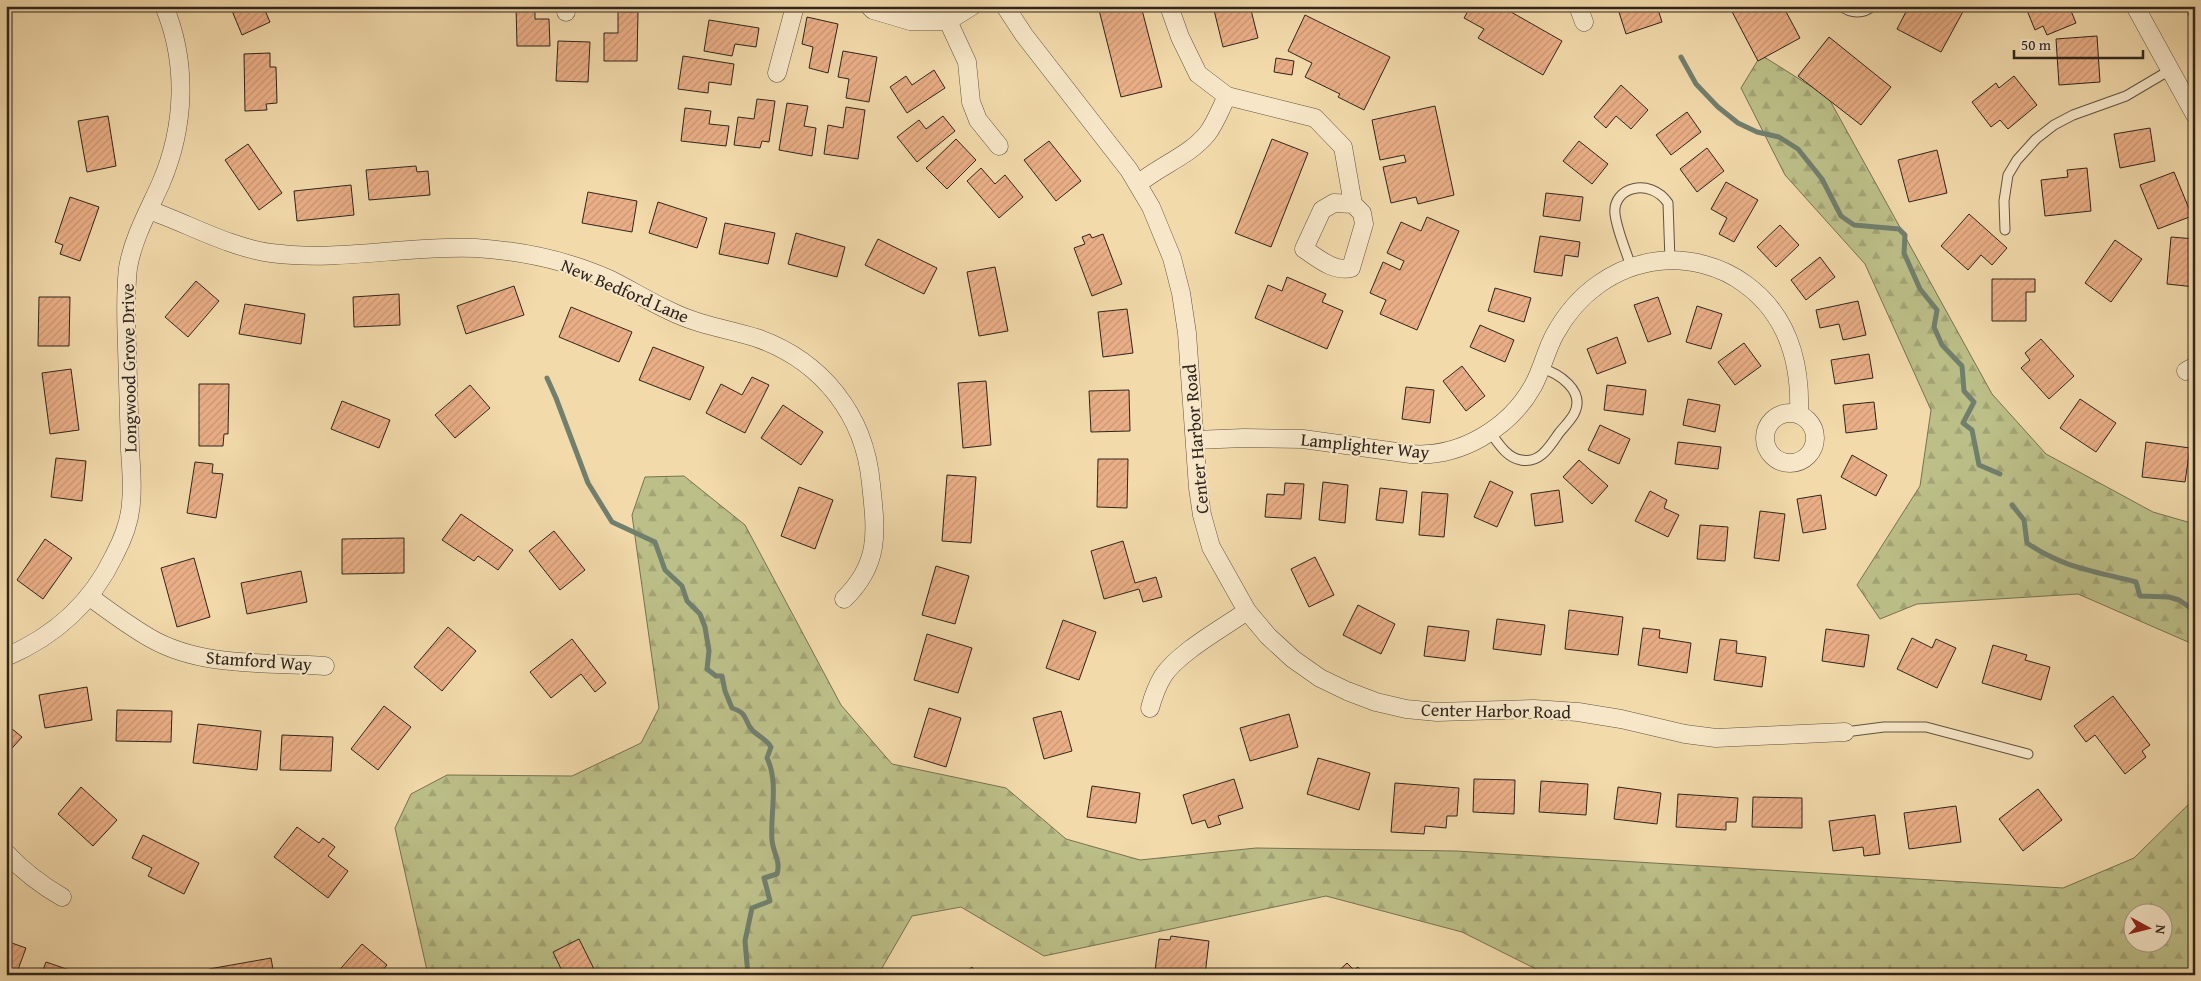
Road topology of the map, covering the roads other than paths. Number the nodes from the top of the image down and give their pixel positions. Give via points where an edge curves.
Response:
1 (164, 6) edge
2 (795, 6) edge
3 (869, 6) edge
4 (972, 6) edge
5 (1005, 6) edge
6 (1170, 6) edge
7 (1841, 6) edge
8 (1873, 6) edge
9 (2135, 6) edge
10 (948, 21) junction
11 (2170, 70) junction
12 (777, 73) dead end
13 (1227, 96) junction
14 (2195, 115) edge
15 (999, 146) dead end
16 (1138, 184) junction
17 (1353, 204) dead end
18 (149, 210) junction
19 (2005, 230) dead end
20 (1670, 260) junction
21 (1631, 267) junction
22 (1540, 368) junction
23 (1799, 414) dead end
24 (1490, 432) junction
25 (1194, 440) junction
26 (90, 597) junction
27 (844, 599) dead end
28 (1247, 611) junction
29 (6, 657) edge
30 (325, 666) dead end
31 (1150, 708) dead end
32 (1845, 732) joint
33 (2028, 754) dead end
34 (6, 853) edge
35 (62, 898) dead end

1 - 18 street, Longwood Grove Drive via 176,43 181,104 177,135
2 - 12 street
3 - 10 street via 910,21
4 - 10 street
5 - 16 street, Center Harbor Road
6 - 13 street via 1180,37 1198,74
7 - 8 lane via 1858,13
9 - 11 street
10 - 15 street via 967,62 971,102 978,120
11 - 14 street
11 - 19 lane via 2126,96 2073,115 2036,139 2008,175 2004,201
13 - 16 street via 1208,133 1192,148
13 - 17 street via 1315,118 1343,147
16 - 25 street, Center Harbor Road via 1165,237 1181,293
18 - 26 street, Longwood Grove Drive via 128,268 126,317 131,503 118,549
18 - 27 street, New Bedford Lane via 230,244 267,253 329,257 477,248 534,255 610,280 671,312 705,325 781,348 804,361 831,386 856,422 865,445 872,491 873,550 858,585
20 - 21 street, Lamplighter Way
20 - 21 lane via 1668,203 1655,190 1637,187 1621,196 1614,213
20 - 23 street, Lamplighter Way via 1694,262 1723,271 1756,291 1771,307 1791,343 1798,373
21 - 22 street, Lamplighter Way via 1599,283 1578,302 1555,334
22 - 24 street, Lamplighter Way via 1534,385 1521,404
22 - 24 lane via 1563,378 1572,386 1576,406 1574,414 1544,453 1530,461 1512,457
24 - 25 street, Lamplighter Way via 1447,452 1428,455 1303,439
25 - 28 street, Center Harbor Road via 1202,515 1211,547
26 - 29 street, Longwood Grove Drive via 52,633
26 - 30 street, Stamford Way via 150,639 183,653 235,662
28 - 31 street via 1176,661 1164,675
28 - 32 street, Center Harbor Road via 1293,659 1320,678 1347,692 1406,708 1437,712 1534,708 1578,712 1716,738
32 - 33 lane via 1884,727 1926,727
34 - 35 street via 19,867

